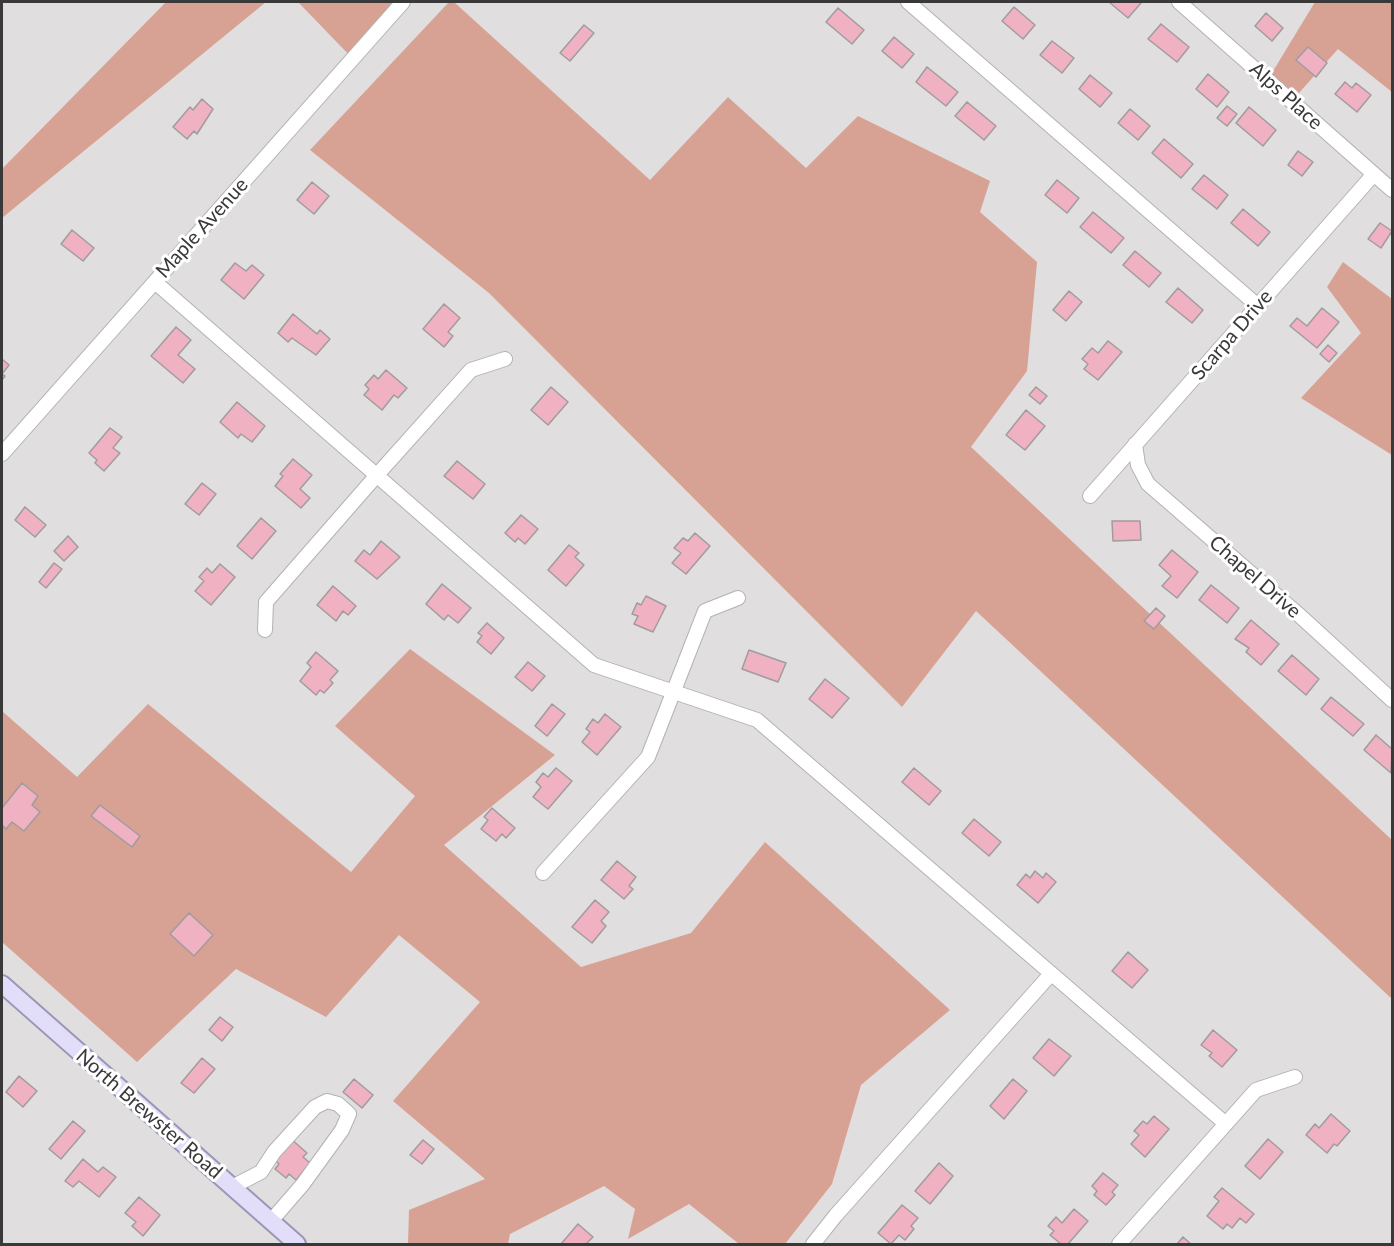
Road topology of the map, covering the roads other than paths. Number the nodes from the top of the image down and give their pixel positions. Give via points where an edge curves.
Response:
1 (403, 2) edge
2 (908, 2) edge
3 (1179, 2) edge
4 (1374, 174) junction
5 (1392, 190) edge
6 (154, 282) junction
7 (1258, 306) junction
8 (505, 359) dead end
9 (1135, 444) junction
10 (2, 454) edge
11 (377, 475) junction
12 (1090, 496) dead end
13 (738, 598) dead end
14 (265, 630) dead end
15 (673, 692) junction
16 (1392, 700) edge
17 (543, 873) dead end
18 (1050, 975) junction
19 (2, 984) edge
20 (1295, 1077) dead end
21 (1226, 1124) junction
22 (232, 1187) junction
23 (271, 1221) junction
24 (297, 1245) edge
25 (813, 1245) edge
26 (1119, 1245) edge

1 - 6 street, Maple Avenue
2 - 7 street
3 - 4 street, Alps Place
4 - 5 street, Alps Place
4 - 7 street, Scarpa Drive
6 - 10 street, Maple Avenue
6 - 11 street
7 - 9 street, Scarpa Drive
8 - 11 street via 471,370
9 - 12 street, Scarpa Drive
9 - 16 street, Chapel Drive via 1138,465 1148,484
11 - 14 street via 266,602
11 - 15 street via 594,665
13 - 15 street via 705,611
15 - 17 street via 648,757
15 - 18 street via 757,720
18 - 21 street
18 - 25 street
19 - 22 main road, North Brewster Road
20 - 21 street via 1256,1090
21 - 26 street
22 - 23 main road, North Brewster Road
22 - 23 street via 261,1172 315,1107 327,1101 338,1104 349,1114 342,1130
23 - 24 main road, North Brewster Road

